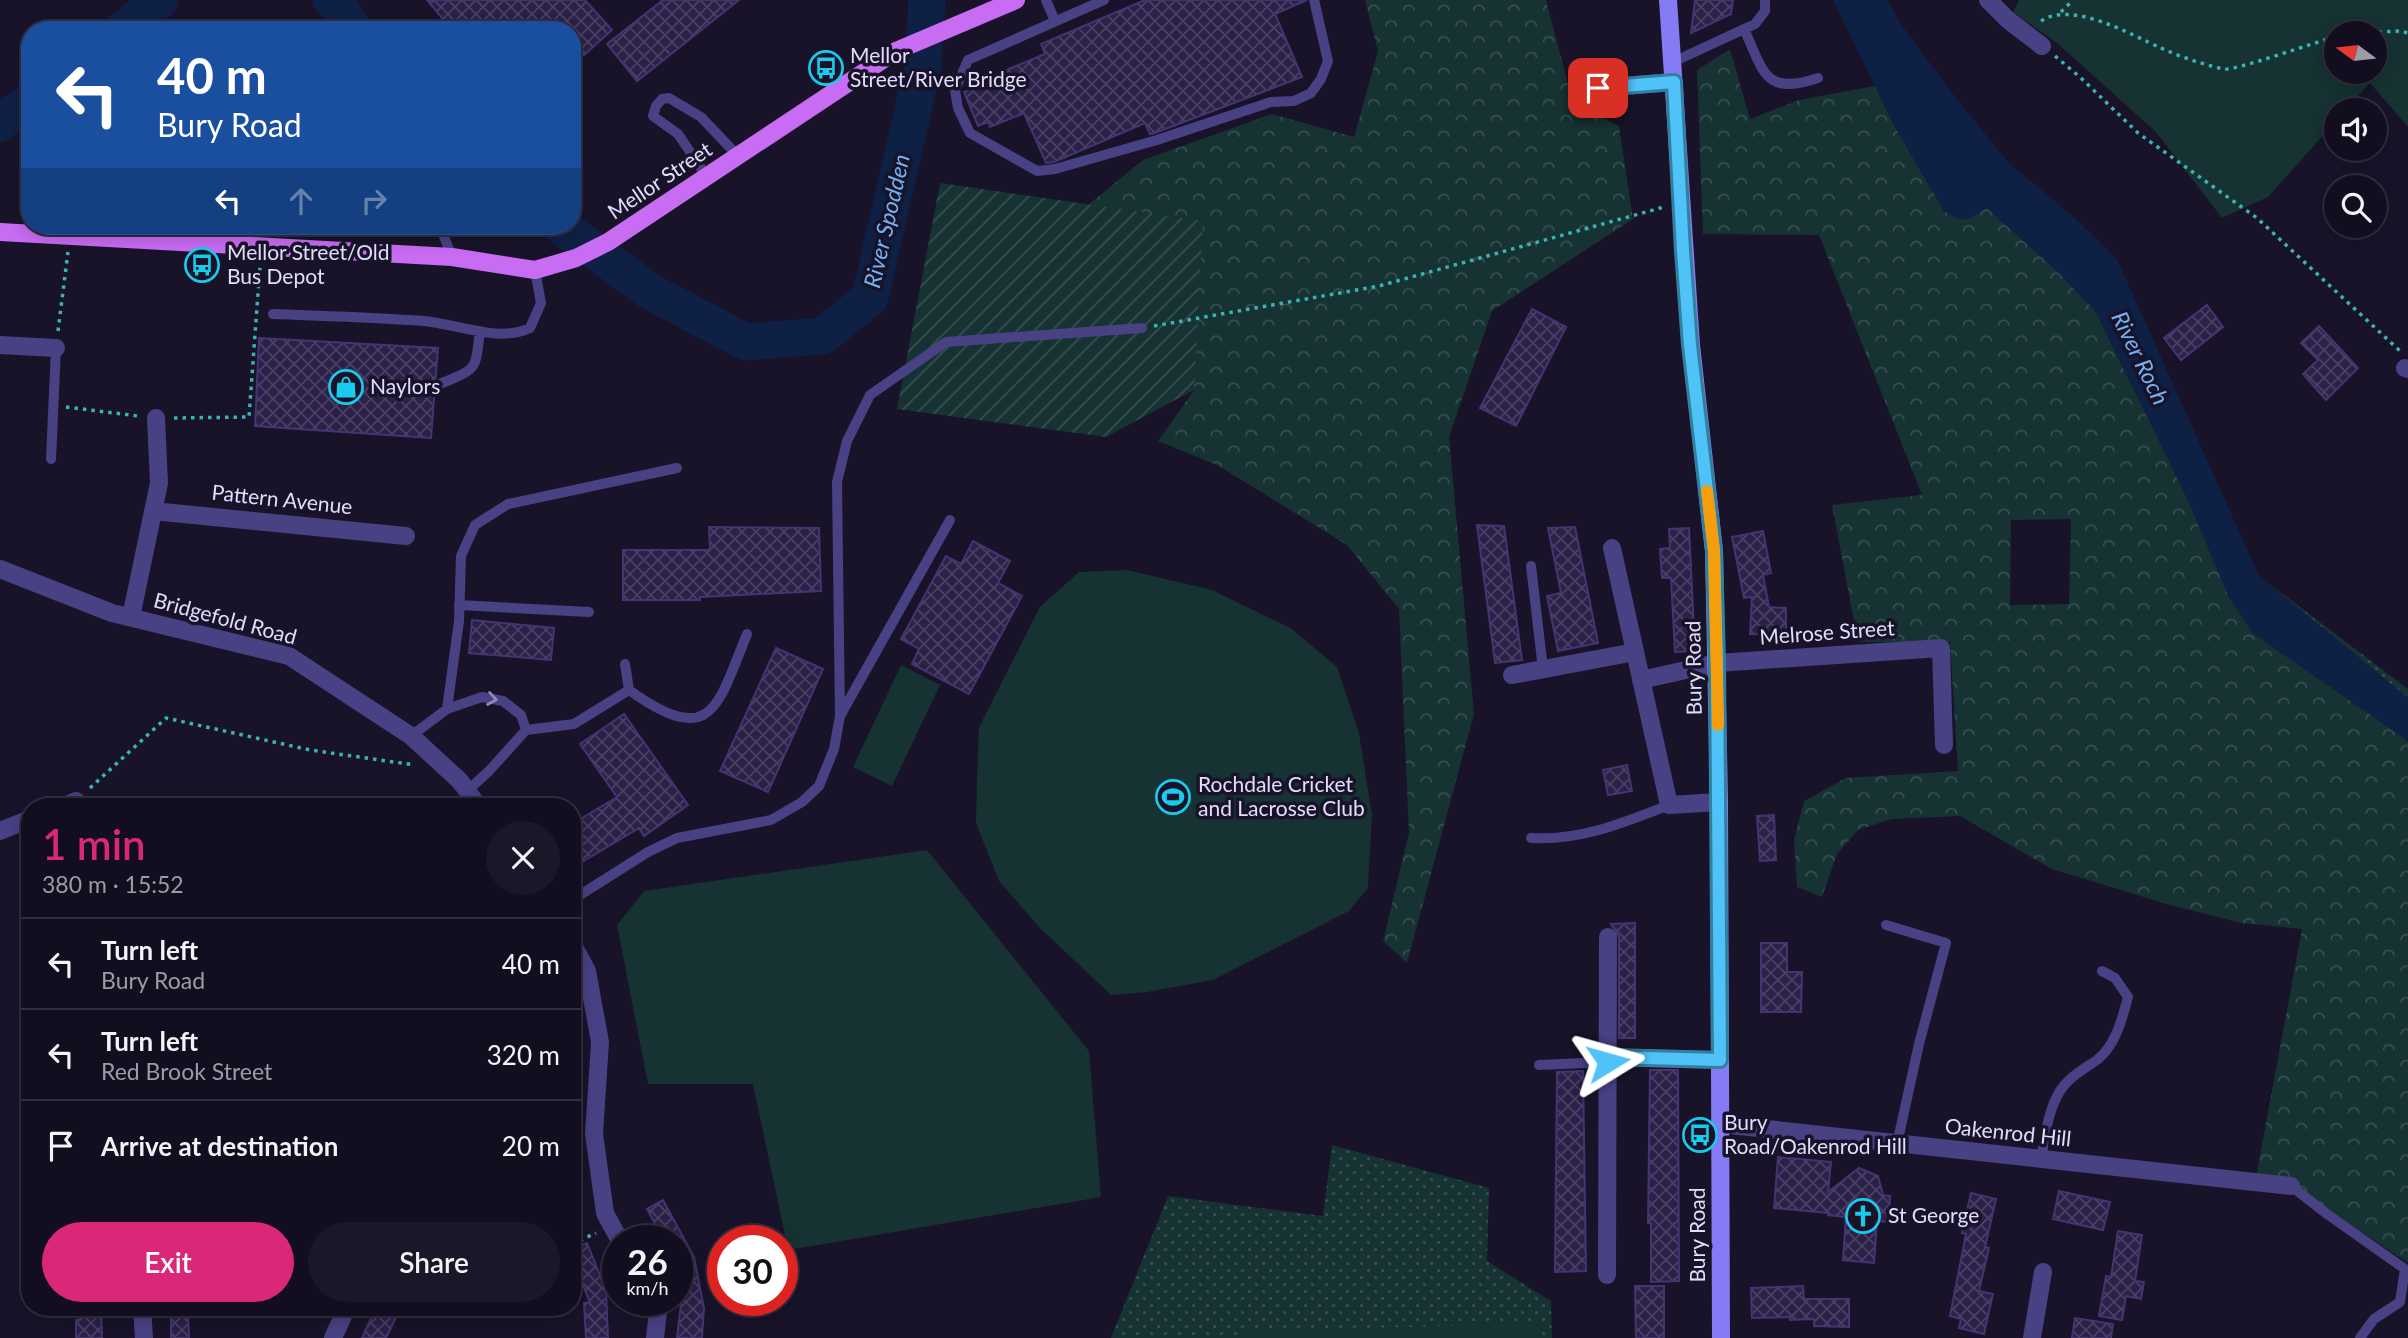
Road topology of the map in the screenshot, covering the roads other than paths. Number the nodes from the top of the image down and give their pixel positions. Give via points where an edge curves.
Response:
1 (1016, 0) edge
2 (1046, 0) edge
3 (1104, 0) edge
4 (1314, 0) edge
5 (1668, 0) edge
6 (1765, 0) edge
7 (1988, 0) edge
8 (1055, 21) junction
9 (1744, 29) junction
10 (2042, 46) road end
11 (1672, 62) junction
12 (1818, 78) dead end
13 (1674, 82) junction
14 (1598, 88) dead end
15 (738, 156) junction
16 (707, 177) junction
17 (0, 232) edge
18 (21, 233) edge
19 (52, 235) edge
20 (443, 235) edge
21 (452, 257) junction
22 (535, 270) junction
23 (273, 314) dead end
24 (1142, 328) road end
25 (480, 331) junction
26 (0, 345) edge
27 (56, 348) joint
28 (442, 383) dead end
29 (156, 418) road end
30 (51, 459) dead end
31 (677, 468) dead end
32 (153, 511) junction
33 (950, 520) dead end
34 (406, 536) dead end
35 (1612, 548) dead end
36 (1531, 566) dead end
37 (0, 569) edge
38 (459, 605) junction
39 (589, 612) dead end
40 (131, 617) junction
41 (747, 634) dead end
42 (1635, 652) junction
43 (1717, 663) junction
44 (625, 664) dead end
45 (1543, 669) junction
46 (1512, 675) dead end
47 (1641, 680) junction
48 (629, 690) junction
49 (447, 709) junction
50 (840, 716) junction
51 (526, 730) junction
52 (411, 736) junction
53 (1944, 745) dead end
54 (467, 791) junction
55 (472, 798) edge
56 (1718, 802) junction
57 (1669, 805) junction
58 (21, 823) edge
59 (0, 831) edge
60 (1531, 838) dead end
61 (581, 894) edge
62 (1886, 925) dead end
63 (1608, 937) dead end
64 (581, 960) edge
65 (2102, 971) dead end
66 (1607, 1059) junction
67 (1720, 1060) junction
68 (1539, 1065) dead end
69 (1721, 1124) junction
70 (1897, 1144) junction
71 (2041, 1159) junction
72 (2291, 1186) joint
73 (611, 1225) edge
74 (2043, 1272) dead end
75 (1607, 1275) dead end
76 (143, 1316) edge
77 (343, 1316) edge
78 (657, 1316) edge
79 (144, 1338) edge
80 (333, 1338) edge
81 (655, 1338) edge
82 (1721, 1338) edge
83 (2032, 1338) edge
84 (2360, 1338) edge

1 - 15 main road, Mellor Street via 896,51
2 - 8 lane
3 - 8 lane
4 - 8 lane via 1328,61 1311,93 1037,171 970,133 955,90 968,60
5 - 11 main road, Bury Road
6 - 9 lane via 1760,19
7 - 10 street
9 - 11 lane
9 - 12 lane via 1771,81 1797,85
11 - 13 main road, Bury Road
13 - 14 street
13 - 43 main road, Bury Road via 1690,345 1714,551
15 - 16 main road, Mellor Street
15 - 16 lane via 701,117 669,98 662,99 653,116 678,134
16 - 22 main road, Mellor Street via 608,242
17 - 18 main road, Mellor Street
19 - 21 main road, Mellor Street
20 - 21 lane
21 - 22 main road, Mellor Street
22 - 25 lane via 541,303 530,328 519,334
23 - 25 lane via 424,321
24 - 50 lane via 946,342 870,395 847,441 837,482
25 - 28 lane via 476,365
26 - 27 street
27 - 30 lane
29 - 32 street via 159,483
31 - 38 lane via 508,504 475,525 461,556
32 - 34 street, Pattern Avenue
32 - 40 street
33 - 50 lane
35 - 42 street
36 - 45 lane
37 - 40 street, Bridgefold Road
38 - 39 lane
38 - 49 lane
40 - 52 street, Bridgefold Road via 289,656
41 - 48 lane via 712,712 696,718 676,717
42 - 45 street
42 - 47 street
43 - 47 street, Melrose Street
43 - 53 street, Melrose Street via 1941,648
43 - 56 main road, Bury Road
44 - 48 lane
45 - 46 street
47 - 57 street
48 - 51 lane via 574,724
49 -> 51 lane via 482,697 503,701 521,715
49 - 52 lane
50 - 61 lane via 834,750 819,786 802,802 771,820 677,838
51 - 54 lane
52 - 54 street, Bridgefold Road
54 - 55 street, Bridgefold Road
56 - 57 street
56 - 67 main road, Bury Road
57 - 60 lane via 1603,831
58 - 59 street
62 - 70 lane via 1946,943
63 - 66 street
64 - 73 street via 600,1042 594,1134 604,1213
65 - 71 lane via 2115,978 2128,997 2120,1029 2100,1058 2060,1091
66 - 67 street
66 - 68 lane
66 - 75 street
67 - 69 main road, Bury Road
69 - 70 street, Oakenrod Hill
69 - 82 main road, Bury Road
70 - 71 street, Oakenrod Hill
71 - 72 street, Oakenrod Hill
72 - 84 lane via 2405,1269 2400,1302 2374,1319
74 - 83 street
76 - 79 street
77 - 80 street
78 - 81 street

